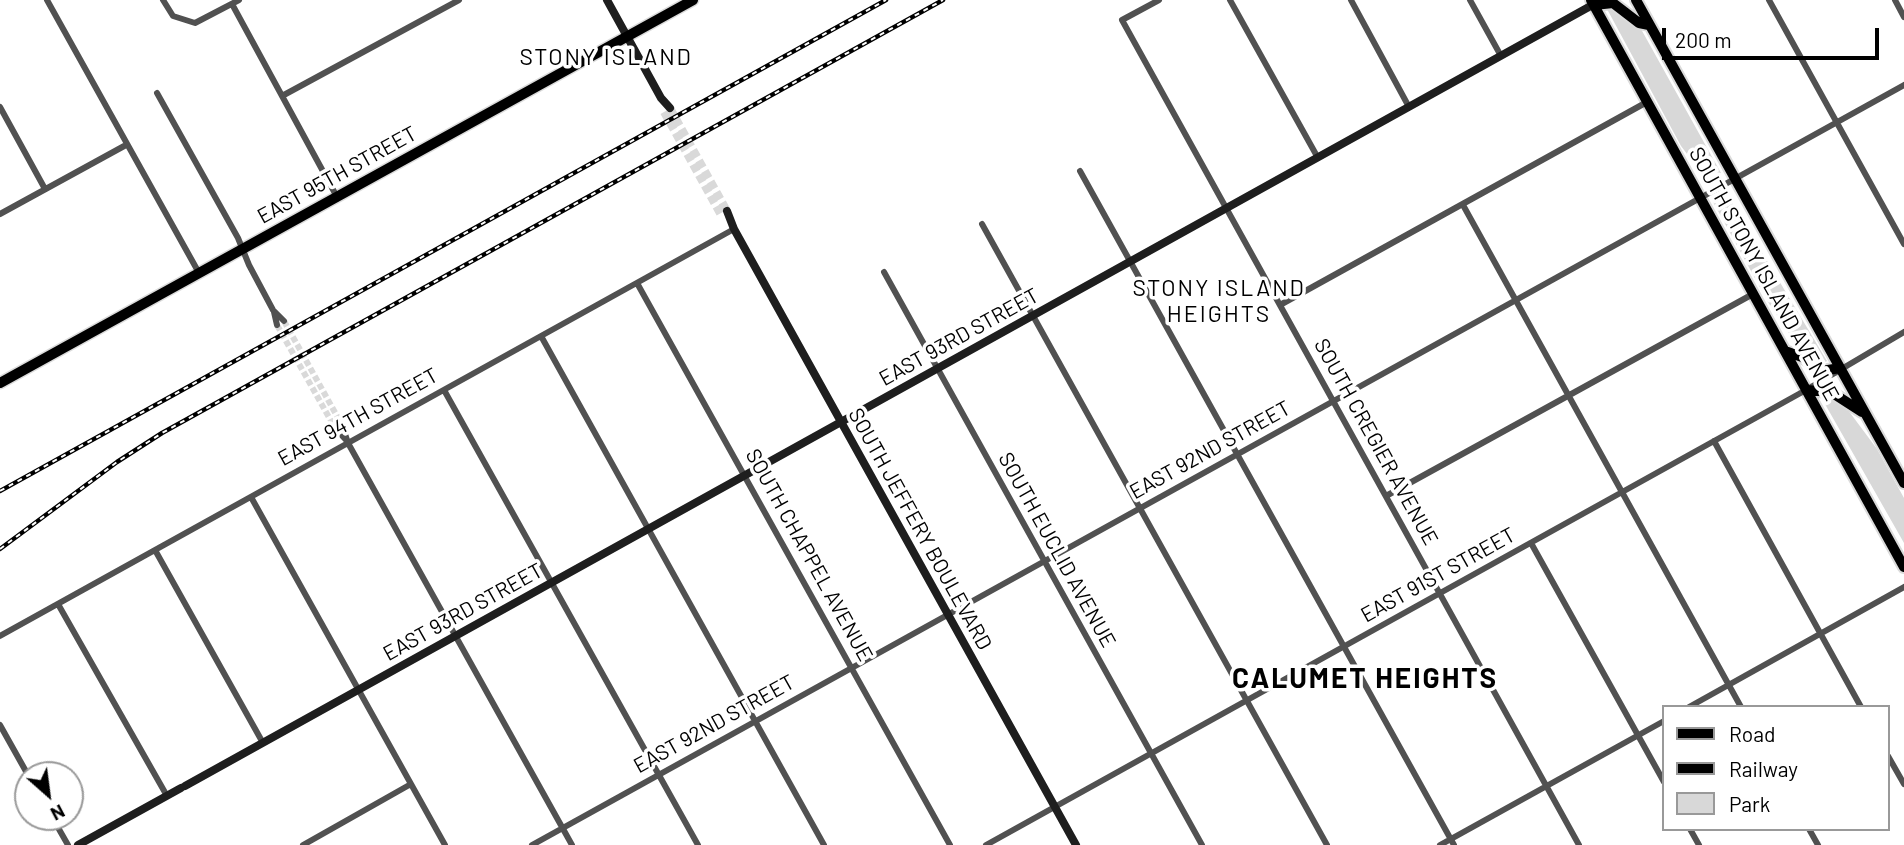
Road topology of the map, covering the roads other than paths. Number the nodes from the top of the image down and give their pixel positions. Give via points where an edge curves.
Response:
1 (47, 0) edge
2 (163, 0) edge
3 (239, 0) edge
4 (458, 0) edge
5 (607, 0) edge
6 (693, 0) edge
7 (1159, 0) edge
8 (1230, 0) edge
9 (1351, 0) edge
10 (1470, 0) edge
11 (1636, 0) edge
12 (1769, 0) edge
13 (1895, 0) edge
14 (1596, 2) edge
15 (232, 4) junction
16 (1904, 17) edge
17 (1649, 25) junction
18 (627, 36) junction
19 (1501, 56) junction
20 (1904, 85) edge
21 (158, 93) dead end
22 (282, 96) junction
23 (1647, 102) junction
24 (0, 107) edge
25 (1409, 107) junction
26 (667, 110) tunnel mouth
27 (1837, 122) junction
28 (126, 145) junction
29 (1318, 158) junction
30 (1080, 171) dead end
31 (1735, 178) junction
32 (45, 188) junction
33 (337, 197) junction
34 (1700, 198) junction
35 (1463, 205) junction
36 (1227, 208) junction
37 (724, 213) tunnel mouth
38 (0, 214) edge
39 (982, 224) dead end
40 (734, 229) junction
41 (1904, 244) edge
42 (243, 249) junction
43 (1130, 262) junction
44 (884, 272) dead end
45 (199, 273) junction
46 (637, 283) junction
47 (1753, 294) junction
48 (1516, 300) junction
49 (1280, 305) junction
50 (273, 310) junction
51 (1033, 316) junction
52 (284, 321) tunnel mouth
53 (276, 325) tunnel mouth
54 (1904, 332) edge
55 (541, 336) junction
56 (1785, 351) junction
57 (1840, 368) junction
58 (937, 369) junction
59 (0, 383) edge
60 (444, 390) junction
61 (1806, 390) junction
62 (1569, 396) junction
63 (1333, 401) junction
64 (1867, 416) junction
65 (841, 423) junction
66 (342, 425) tunnel mouth
67 (335, 428) tunnel mouth
68 (1714, 441) junction
69 (348, 443) junction
70 (1237, 454) junction
71 (744, 476) junction
72 (1904, 483) edge
73 (1622, 492) junction
74 (1386, 496) junction
75 (251, 497) junction
76 (1140, 508) junction
77 (648, 529) junction
78 (1531, 542) junction
79 (155, 550) junction
80 (1043, 562) junction
81 (1904, 567) edge
82 (552, 583) junction
83 (1904, 587) edge
84 (1440, 593) junction
85 (58, 604) junction
86 (947, 615) junction
87 (1821, 634) junction
88 (0, 636) edge
89 (456, 636) junction
90 (1344, 647) junction
91 (852, 668) junction
92 (1729, 685) junction
93 (359, 690) junction
94 (1247, 701) junction
95 (1693, 705) edge
96 (1740, 705) edge
97 (1860, 705) edge
98 (755, 722) junction
99 (1662, 722) edge
100 (0, 725) edge
101 (1638, 735) junction
102 (263, 743) junction
103 (1151, 754) junction
104 (1890, 760) edge
105 (20, 761) edge
106 (659, 775) junction
107 (1662, 778) edge
108 (411, 784) junction
109 (1904, 784) edge
110 (1546, 786) junction
111 (167, 796) junction
112 (1055, 807) junction
113 (563, 828) junction
114 (1452, 842) edge
115 (78, 845) edge
116 (303, 845) edge
117 (445, 845) edge
118 (532, 845) edge
119 (572, 845) edge
120 (698, 845) edge
121 (824, 845) edge
122 (950, 845) edge
123 (986, 845) edge
124 (1076, 845) edge
125 (1202, 845) edge
126 (1327, 845) edge
127 (1440, 845) edge
128 (1579, 845) edge

1 - 28 street
2 - 15 street via 180,20 195,23
3 - 15 street
4 - 22 street
5 - 18 street
6 - 18 main road, EAST 95TH STREET
7 - 36 street, SOUTH CREGIER AVENUE via 1122,20
8 - 29 street
9 - 25 street
10 - 19 street
11 - 17 highway, SOUTH STONY ISLAND AVENUE
12 - 27 street
13 - 16 street
14 - 17 highway via 1613,3
14 - 19 street, EAST 93RD STREET
14 - 23 highway, SOUTH STONY ISLAND AVENUE
15 - 22 street
17 - 31 highway, SOUTH STONY ISLAND AVENUE
18 - 26 street
18 - 33 main road, EAST 95TH STREET
19 - 25 street, EAST 93RD STREET
20 - 27 street, EAST 92ND STREET
21 - 42 street
22 - 33 street
23 - 34 highway, SOUTH STONY ISLAND AVENUE
23 - 35 street
24 - 32 street
25 - 29 street, EAST 93RD STREET
27 - 31 street, EAST 92ND STREET
27 - 41 street
28 - 32 street
28 - 45 street
29 - 36 street, EAST 93RD STREET
30 - 43 street
31 - 34 street, EAST 92ND STREET
31 - 57 highway, SOUTH STONY ISLAND AVENUE
32 - 38 street
33 - 42 main road, EAST 95TH STREET
34 - 47 highway, SOUTH STONY ISLAND AVENUE
34 - 48 street, EAST 92ND STREET
35 - 48 street
35 - 49 street
36 - 43 street, EAST 93RD STREET
36 - 49 street, SOUTH CREGIER AVENUE
37 - 40 street, SOUTH JEFFERY BOULEVARD
39 - 51 street
40 - 46 street, EAST 94TH STREET
40 - 65 street, SOUTH JEFFERY BOULEVARD
42 - 45 main road, EAST 95TH STREET
42 - 50 street
43 - 51 street, EAST 93RD STREET
43 - 70 street
44 - 58 street, SOUTH EUCLID AVENUE
45 - 59 main road, EAST 95TH STREET
46 - 55 street, EAST 94TH STREET
46 - 71 street, SOUTH CHAPPEL AVENUE
47 - 56 highway, SOUTH STONY ISLAND AVENUE
47 - 62 street
48 - 62 street
48 - 63 street, EAST 92ND STREET
49 - 63 street, SOUTH CREGIER AVENUE
50 - 52 street
50 - 53 street
51 - 58 street, EAST 93RD STREET
51 - 76 street
54 - 57 street, EAST 91ST STREET
55 - 60 street, EAST 94TH STREET
55 - 77 street
56 - 57 highway via 1822,371
56 - 61 highway, SOUTH STONY ISLAND AVENUE
57 - 61 street, EAST 91ST STREET
57 - 64 highway, SOUTH STONY ISLAND AVENUE
58 - 65 street, EAST 93RD STREET
58 - 80 street, SOUTH EUCLID AVENUE
60 - 69 street, EAST 94TH STREET
60 - 82 street
61 - 64 highway via 1831,392
61 - 68 street, EAST 91ST STREET
61 - 81 highway, SOUTH STONY ISLAND AVENUE
62 - 73 street
62 - 74 street
63 - 70 street, EAST 92ND STREET
63 - 74 street, SOUTH CREGIER AVENUE
64 - 72 highway, SOUTH STONY ISLAND AVENUE
65 - 71 street, EAST 93RD STREET
65 - 86 street, SOUTH JEFFERY BOULEVARD
66 - 69 street
67 - 69 street
68 - 73 street, EAST 91ST STREET
68 - 87 street
69 - 75 street, EAST 94TH STREET
69 - 89 street
70 - 76 street, EAST 92ND STREET
70 - 90 street
71 - 77 street, EAST 93RD STREET
71 - 91 street, SOUTH CHAPPEL AVENUE
73 - 78 street, EAST 91ST STREET
73 - 92 street
74 - 84 street, SOUTH CREGIER AVENUE
75 - 79 street, EAST 94TH STREET
75 - 93 street
76 - 80 street, EAST 92ND STREET
76 - 94 street
77 - 82 street, EAST 93RD STREET
77 - 98 street
78 - 84 street, EAST 91ST STREET
78 - 101 street
79 - 85 street, EAST 94TH STREET
79 - 102 street
80 - 86 street, EAST 92ND STREET
80 - 103 street, SOUTH EUCLID AVENUE
82 - 89 street, EAST 93RD STREET
82 - 106 street
83 - 87 street
84 - 90 street, EAST 91ST STREET
84 - 110 street, SOUTH CREGIER AVENUE
85 - 88 street, EAST 94TH STREET
85 - 111 street
86 - 91 street, EAST 92ND STREET
86 - 112 street, SOUTH JEFFERY BOULEVARD
87 - 92 street
87 - 97 street
89 - 93 street, EAST 93RD STREET
89 - 113 street
90 - 94 street, EAST 91ST STREET
90 - 114 street
91 - 98 street, EAST 92ND STREET
91 - 122 street, SOUTH CHAPPEL AVENUE
92 - 95 street
92 - 96 street
93 - 102 street, EAST 93RD STREET
93 - 108 street
94 - 103 street, EAST 91ST STREET
94 - 126 street
98 - 106 street, EAST 92ND STREET
98 - 121 street
99 - 101 street
100 - 105 street
101 - 107 street
101 - 110 street
102 - 111 street, EAST 93RD STREET
103 - 112 street, EAST 91ST STREET
103 - 125 street, SOUTH EUCLID AVENUE
104 - 109 street
106 - 113 street, EAST 92ND STREET
106 - 120 street
108 - 116 street
108 - 117 street
110 - 114 street
110 - 128 street, SOUTH CREGIER AVENUE
111 - 115 street, EAST 93RD STREET
112 - 123 street, EAST 91ST STREET
112 - 124 street, SOUTH JEFFERY BOULEVARD
113 - 118 street, EAST 92ND STREET
113 - 119 street
114 - 127 street

